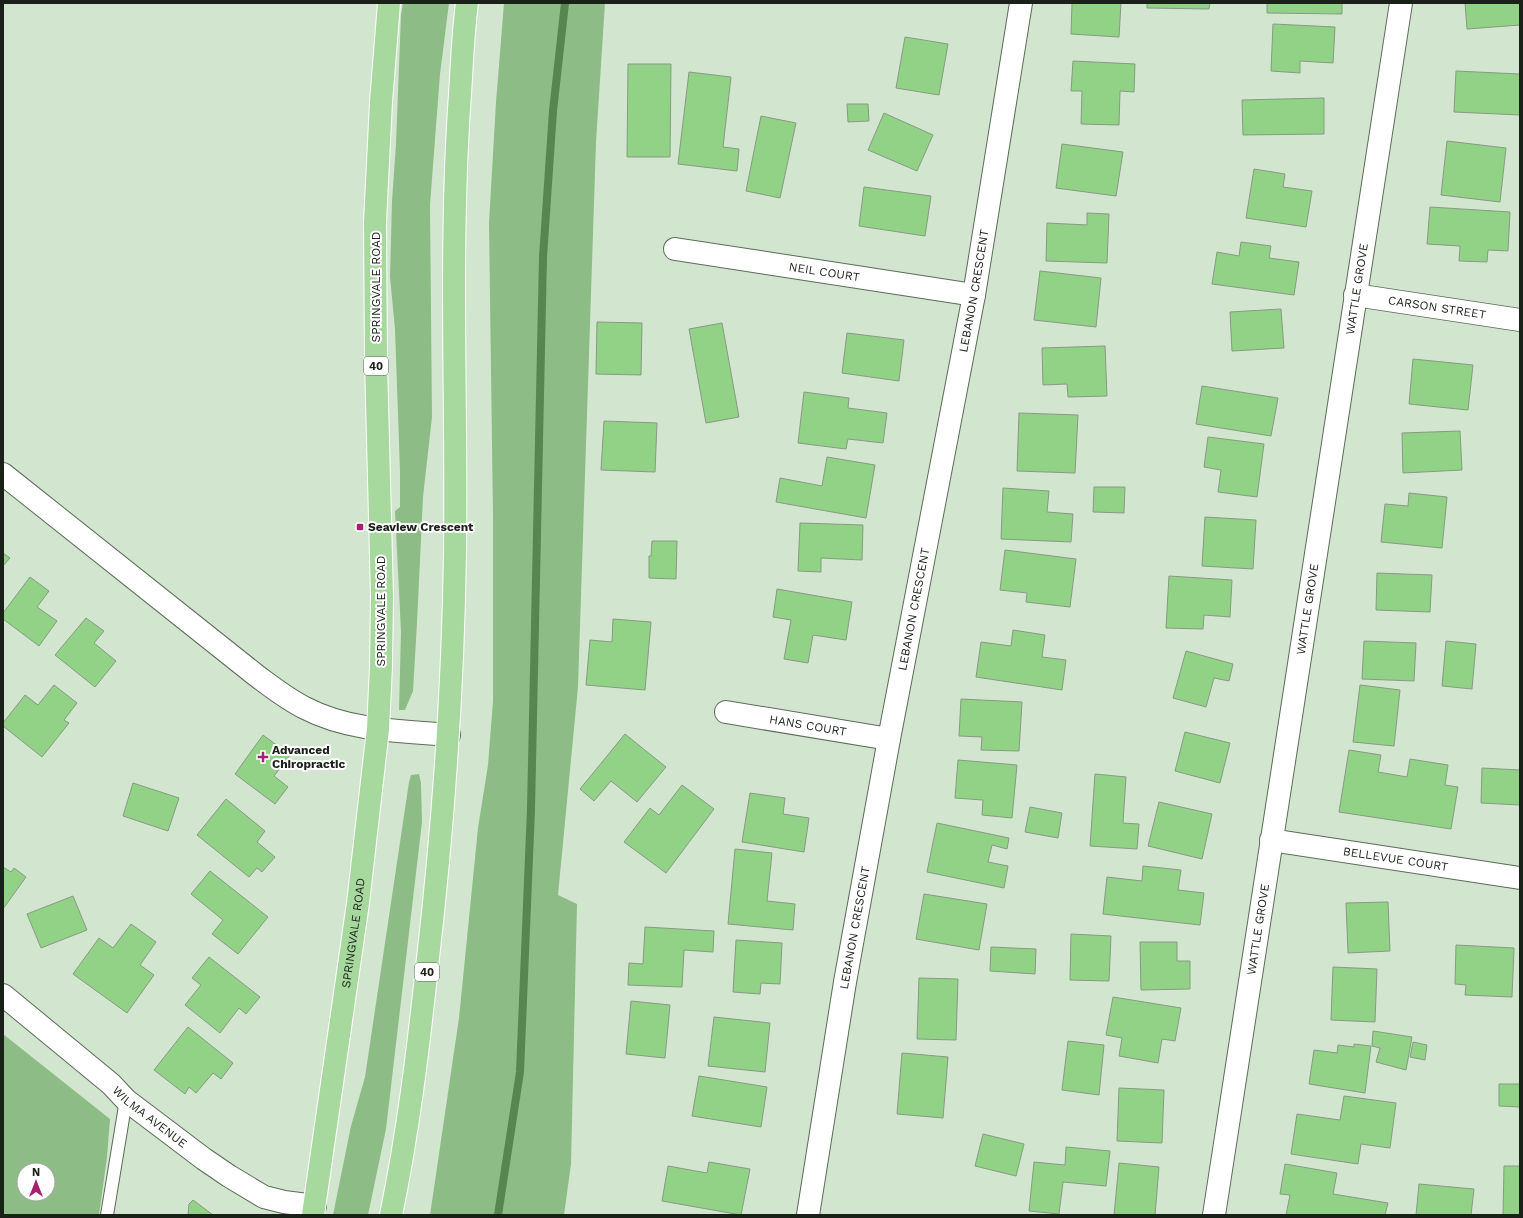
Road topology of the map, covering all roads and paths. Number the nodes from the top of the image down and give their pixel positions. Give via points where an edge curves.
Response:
1 (389, 3) edge
2 (467, 3) edge
3 (1021, 3) edge
4 (1401, 3) edge
5 (675, 249) dead end
6 (974, 294) junction
7 (1355, 295) junction
8 (1520, 320) edge
9 (3, 474) edge
10 (726, 712) dead end
11 (378, 729) junction
12 (448, 735) junction
13 (889, 739) junction
14 (1271, 840) junction
15 (1520, 878) edge
16 (3, 995) edge
17 (126, 1100) junction
18 (314, 1210) edge
19 (107, 1215) edge
20 (391, 1215) edge
21 (808, 1215) edge
22 (1214, 1215) edge

1 - 11 highway, SPRINGVALE ROAD / 40 via 380,108 375,222 382,596
2 - 12 highway, 40 via 454,210 455,547
3 - 6 street, LEBANON CRESCENT
4 - 7 street, WATTLE GROVE
5 - 6 street, NEIL COURT
6 - 13 street, LEBANON CRESCENT
7 - 8 street, CARSON STREET
7 - 14 street, WATTLE GROVE
9 - 11 street via 256,676 286,697 321,715 353,725
10 - 13 street, HANS COURT
11 - 12 street
11 - 18 highway, SPRINGVALE ROAD / 40 via 358,903
12 - 20 highway, 40 via 444,804 425,995 405,1139
13 - 21 street, LEBANON CRESCENT via 844,982
14 - 15 street, BELLEVUE COURT
14 - 22 street, WATTLE GROVE
16 - 17 street, WILMA AVENUE via 111,1084
17 - 18 street, WILMA AVENUE via 204,1159 264,1197
17 - 19 lane

